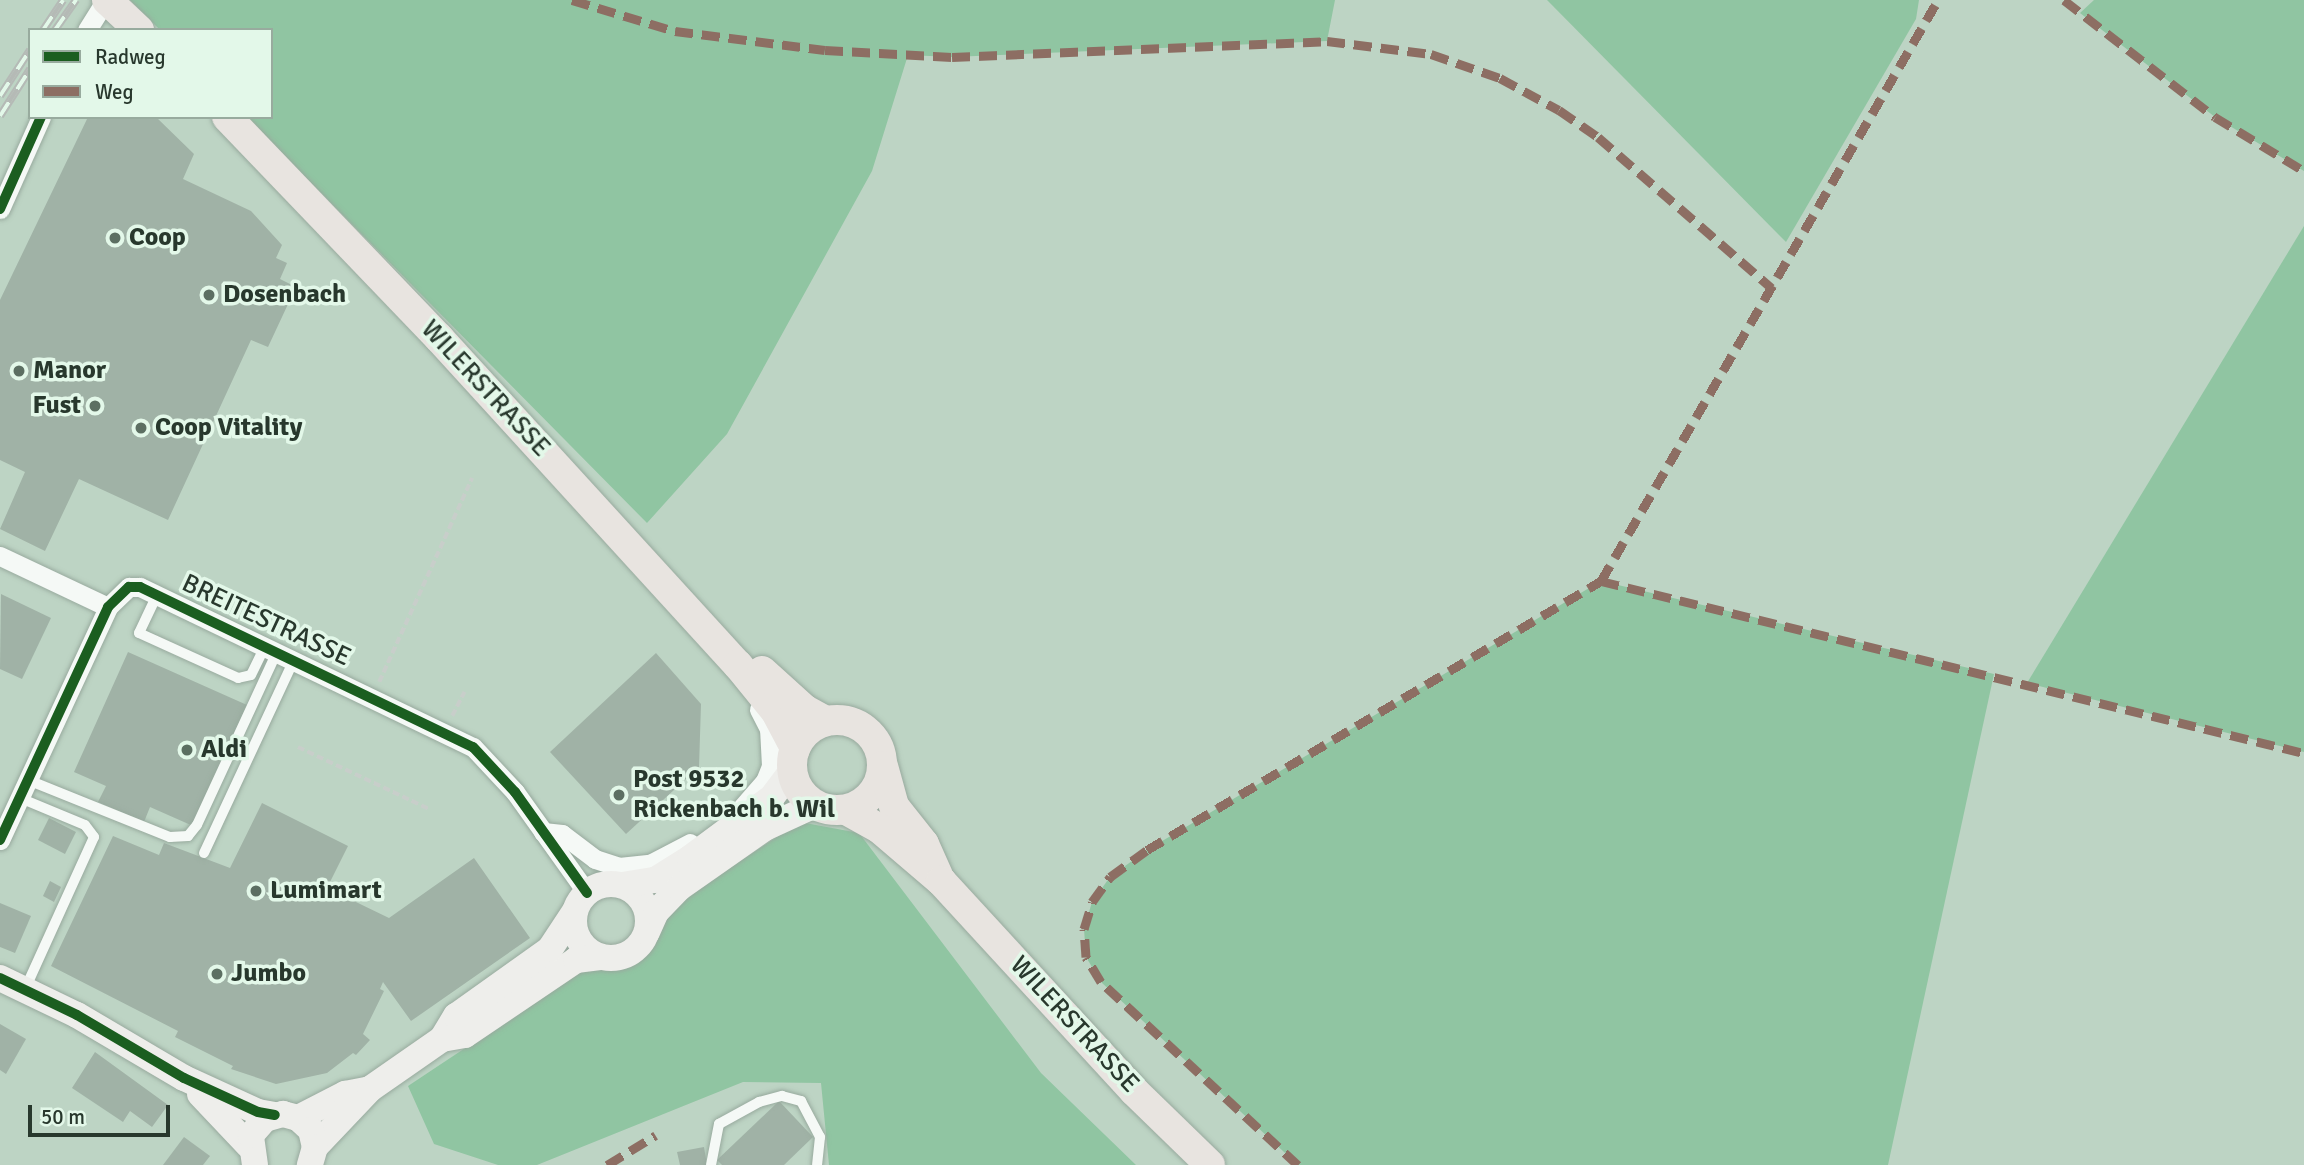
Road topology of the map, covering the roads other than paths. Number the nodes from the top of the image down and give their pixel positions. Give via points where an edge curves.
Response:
1 (120, 12) edge
2 (92, 28) edge
3 (40, 119) edge
4 (229, 119) edge
5 (0, 209) edge
6 (0, 556) edge
7 (158, 595) junction
8 (108, 607) junction
9 (279, 653) junction
10 (738, 665) junction
11 (826, 721) junction
12 (794, 759) junction
13 (883, 766) junction
14 (24, 789) junction
15 (815, 805) junction
16 (846, 810) junction
17 (542, 832) junction
18 (0, 840) edge
19 (204, 853) dead end
20 (941, 881) junction
21 (622, 885) junction
22 (581, 902) junction
23 (647, 932) junction
24 (600, 957) junction
25 (0, 978) edge
26 (24, 989) junction
27 (442, 1039) junction
28 (184, 1078) junction
29 (370, 1089) junction
30 (287, 1116) junction
31 (252, 1155) edge
32 (313, 1159) edge
33 (711, 1165) edge
34 (817, 1165) edge
35 (1210, 1165) edge

1 - 2 street
3 - 5 street
4 - 10 main road, WILERSTRASSE via 429,328
6 - 8 street
7 - 8 street, BREITESTRASSE via 129,587
7 - 9 street, BREITESTRASSE
7 - 9 lane via 139,633 238,678 251,676
8 - 14 street
9 - 14 lane via 188,836 170,837
9 - 17 street, BREITESTRASSE via 472,747 497,769
9 - 19 lane via 242,773
10 - 11 main road, WILERSTRASSE via 763,672 804,709
10 - 12 main road, WILERSTRASSE via 776,712
10 - 17 street via 743,689 763,718 772,748 765,781 737,812 673,854 619,867 595,859 562,834
11 - 12 main road via 813,727
11 - 13 main road via 865,729 881,752
12 - 15 main road via 796,784
12 - 21 main road via 748,818 655,880
13 - 16 main road via 872,794
13 - 20 main road, WILERSTRASSE via 894,806 924,844
14 - 18 street
14 - 26 lane via 85,825 94,837
15 - 16 main road
15 - 23 main road via 765,828 679,888 656,912
16 - 20 main road, WILERSTRASSE via 879,828
17 - 22 street, BREITESTRASSE
20 - 35 main road, WILERSTRASSE via 1134,1091
21 - 22 main road via 608,884
21 - 23 main road via 643,901
22 - 24 main road via 574,924 580,942
22 - 27 main road via 551,949 456,1016
23 - 24 main road via 627,956
24 - 27 main road via 576,960 465,1035
25 - 26 main road
26 - 28 main road
27 - 29 main road
28 - 30 main road via 258,1112
28 - 31 main road
29 - 30 main road
29 - 32 main road
30 - 31 main road via 257,1126
30 - 32 main road via 311,1130
33 - 34 lane via 719,1124 759,1102 782,1096 801,1101 820,1137

